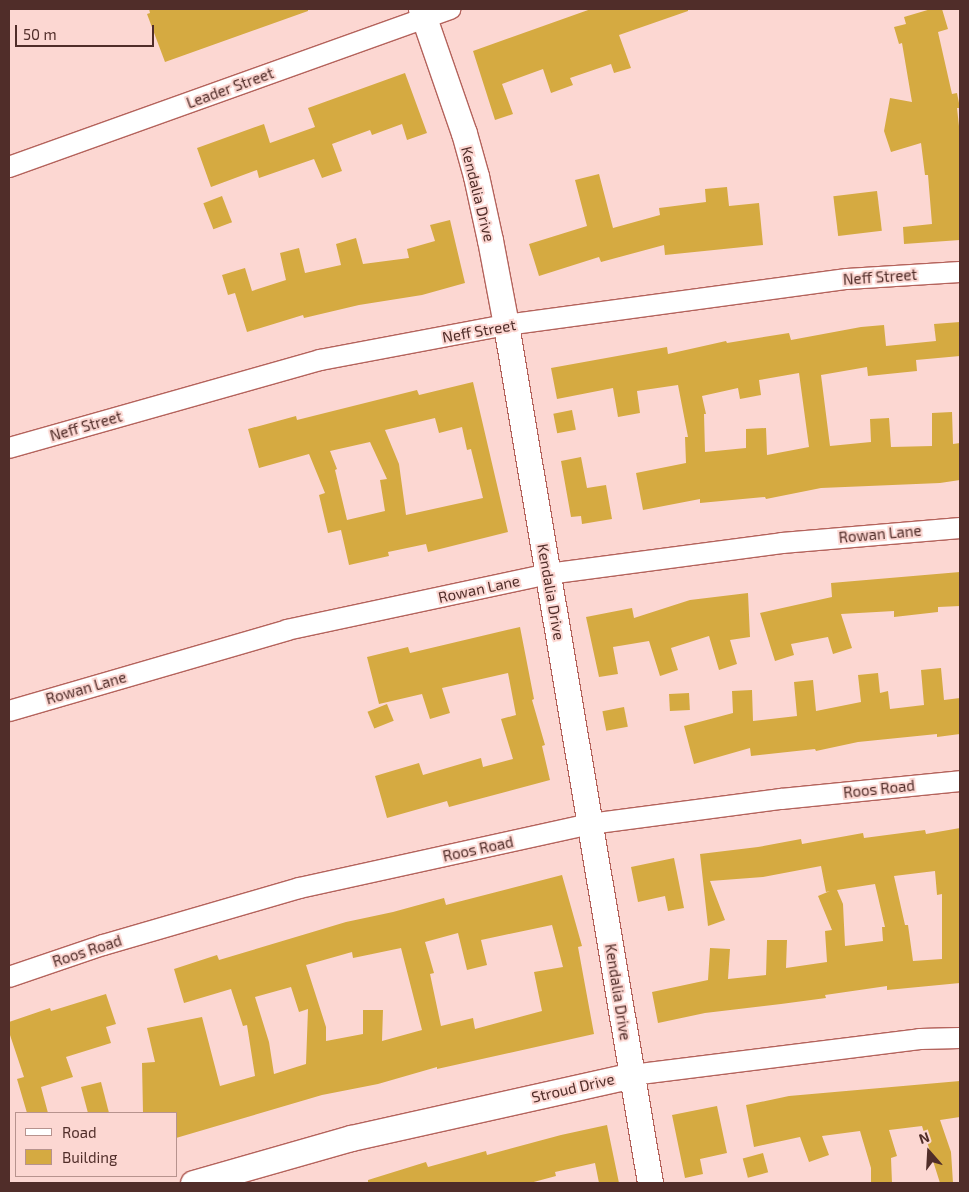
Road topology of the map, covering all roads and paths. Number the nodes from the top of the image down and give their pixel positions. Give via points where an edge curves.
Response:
1 (451, 9) edge
2 (423, 13) edge
3 (9, 167) edge
4 (960, 272) edge
5 (506, 325) junction
6 (9, 448) edge
7 (960, 528) edge
8 (548, 574) junction
9 (9, 710) edge
10 (960, 781) edge
11 (590, 824) junction
12 (9, 977) edge
13 (960, 1038) edge
14 (632, 1075) junction
15 (193, 1183) edge
16 (650, 1183) edge

1 - 2 street, Leader Street
2 - 3 street, Leader Street
2 - 5 street, Kendalia Drive via 476,176
4 - 5 street, Neff Street via 847,279
5 - 6 street, Neff Street via 320,360
5 - 8 street, Kendalia Drive
7 - 8 street, Rowan Lane via 782,543
8 - 9 street, Rowan Lane via 287,630
8 - 11 street, Kendalia Drive
10 - 11 street, Roos Road via 781,799
11 - 12 street, Roos Road via 299,888 102,945
11 - 14 street, Kendalia Drive
13 - 14 street, Stroud Drive via 920,1039
14 - 15 street, Stroud Drive via 351,1138
14 - 16 street, Kendalia Drive

